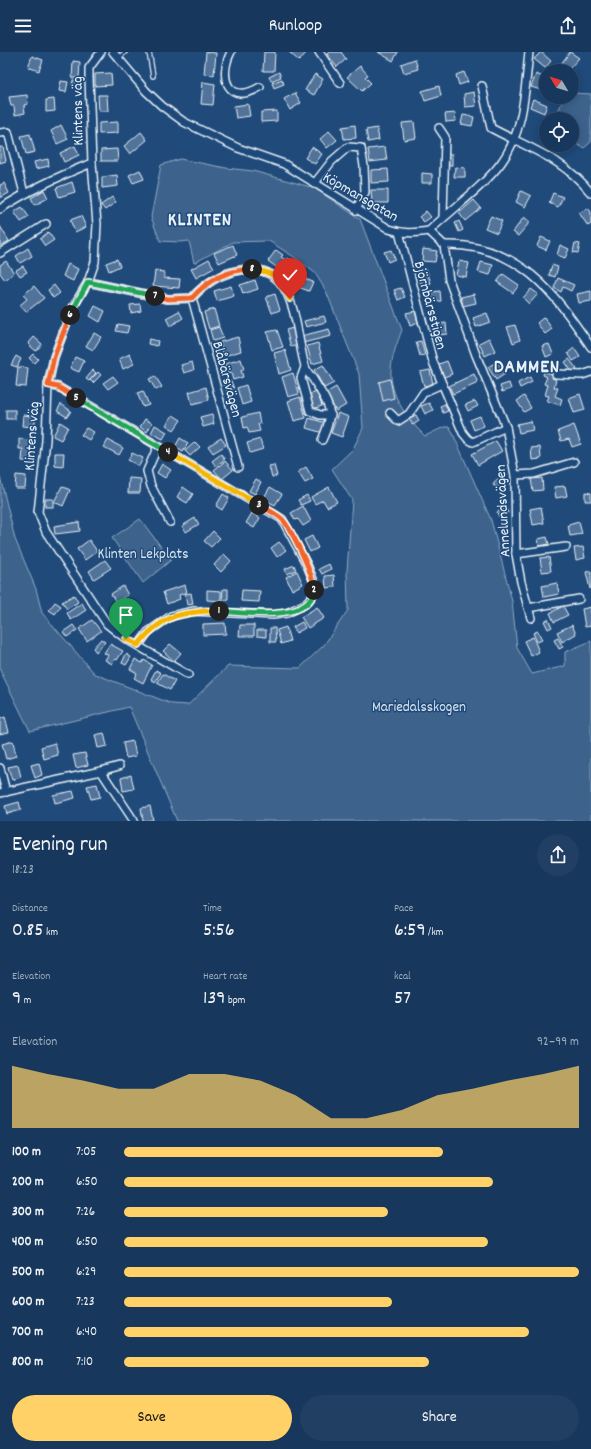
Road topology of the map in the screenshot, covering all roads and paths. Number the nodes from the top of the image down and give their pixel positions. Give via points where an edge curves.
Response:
1 (101, 52) edge
2 (113, 52) edge
3 (125, 52) edge
4 (149, 52) edge
5 (231, 52) edge
6 (319, 52) edge
7 (530, 52) edge
8 (119, 58) junction
9 (154, 76) dead end
10 (340, 84) dead end
11 (482, 86) dead end
12 (260, 87) dead end
13 (439, 128) dead end
14 (0, 133) edge
15 (514, 139) junction
16 (92, 163) junction
17 (314, 184) junction
18 (24, 193) junction
19 (591, 193) edge
20 (0, 209) edge
21 (356, 210) junction
22 (443, 217) junction
23 (46, 224) dead end
24 (429, 231) junction
25 (399, 232) junction
26 (444, 245) junction
27 (0, 253) edge
28 (88, 282) junction
29 (192, 298) junction
30 (591, 347) edge
31 (305, 367) junction
32 (591, 372) edge
33 (556, 374) dead end
34 (442, 384) junction
35 (48, 385) junction
36 (390, 413) dead end
37 (332, 415) junction
38 (506, 426) junction
39 (322, 440) dead end
40 (158, 446) junction
41 (574, 462) dead end
42 (238, 467) dead end
43 (515, 475) junction
44 (170, 522) dead end
45 (566, 547) dead end
46 (516, 554) junction
47 (579, 599) dead end
48 (528, 608) junction
49 (531, 618) dead end
50 (138, 645) junction
51 (188, 675) dead end
52 (119, 766) dead end
53 (0, 768) edge
54 (101, 771) junction
55 (3, 793) edge
56 (134, 821) edge

1 - 16 street, Klintens väg via 89,68
2 - 8 street, Köpmansgatan
3 - 8 lane
4 - 9 lane
5 - 12 street via 226,76 231,90 241,94
6 - 10 street
7 - 15 street via 524,109
8 - 17 street, Köpmansgatan via 146,91 184,122 238,148 284,164
11 - 15 street via 491,128
13 - 22 street via 445,137
14 - 18 street via 8,132
15 - 19 street via 561,164
15 - 22 street via 501,163
16 - 18 street
16 - 28 street, Klintens väg via 98,224 95,262
17 - 21 street, Köpmansgatan
17 - 21 street via 332,161 348,147 361,148 364,192
18 - 20 street
21 - 25 street, Köpmansgatan
22 - 24 street
23 - 27 street
24 - 25 street, Köpmansgatan
24 - 26 street
25 - 34 street, Björnbärsstigen via 433,362
26 - 30 street via 457,244 492,252 520,265 560,302
26 - 38 street, Annelundsvägen via 449,280 476,355
28 - 29 street via 168,299
28 - 35 street, Klintens väg via 72,309 54,357
29 - 31 street via 214,278 251,269 265,271 281,281 290,299
29 - 42 street, Blåbärsvägen
31 - 37 street
31 - 37 street via 301,378 310,411 320,415
32 - 33 street via 582,376
34 - 36 street via 424,392 409,414 398,421
34 - 38 street, Björnbärsstigen via 468,439 473,442
35 - 40 street via 58,387
35 - 50 street, Klintens väg via 46,440 38,512 46,532 107,624
37 - 39 street
38 - 43 street, Annelundsvägen
40 - 44 street via 147,471 153,490
40 - 50 street via 282,518 315,584 313,595 305,604 287,613 273,615 194,611 171,616 148,632
41 - 43 street via 534,474
43 - 46 street, Annelundsvägen
45 - 46 street
46 - 48 street, Annelundsvägen
47 - 48 street
48 - 49 street, Annelundsvägen
50 - 51 street, Klintens väg
52 - 54 street
53 - 55 street
54 - 55 street
54 - 56 street

